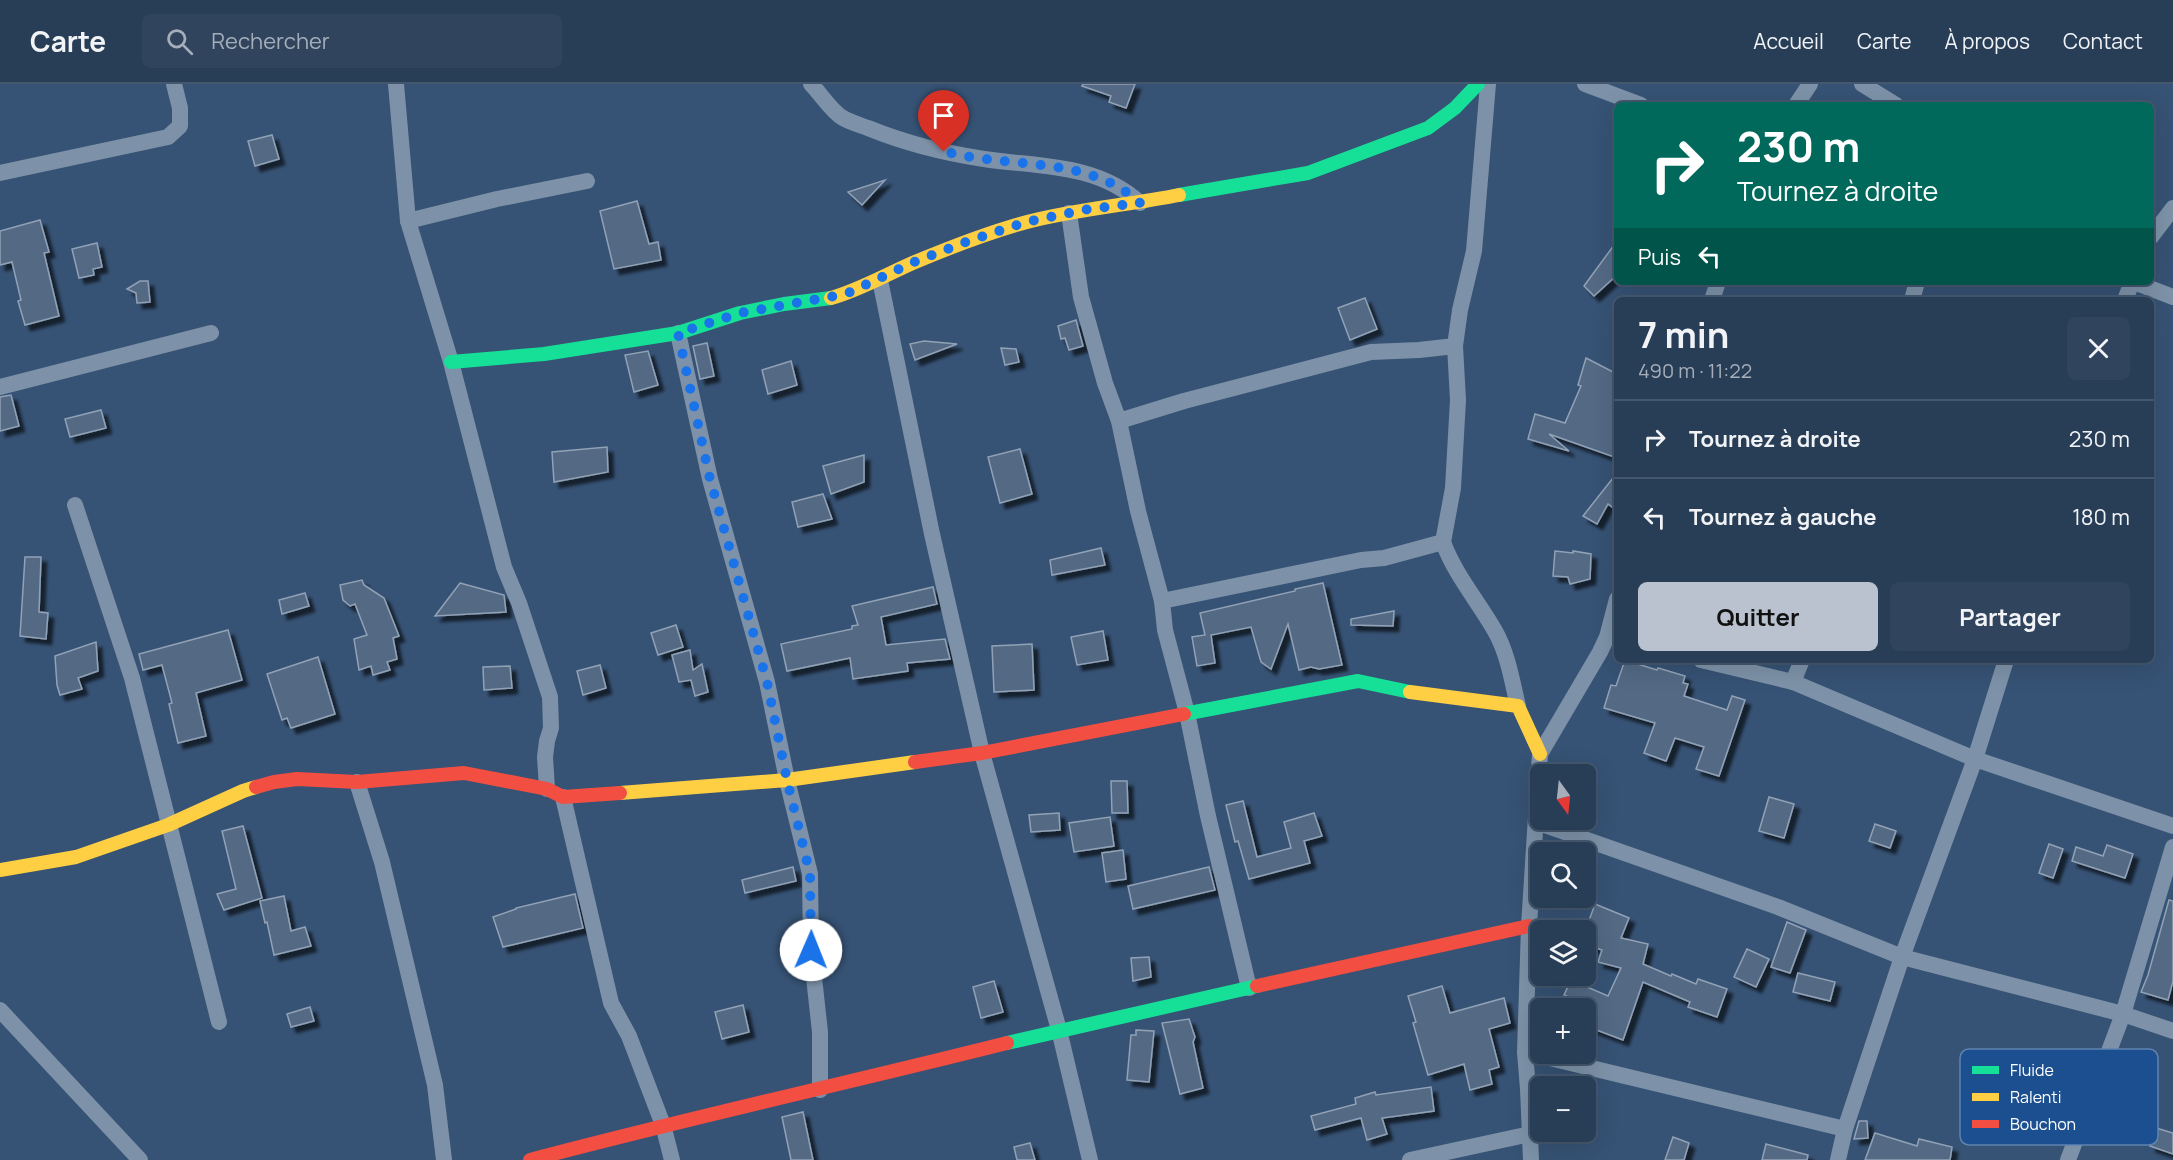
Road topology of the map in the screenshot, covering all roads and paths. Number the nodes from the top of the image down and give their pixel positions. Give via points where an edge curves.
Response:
1 (174, 84) edge
2 (396, 84) edge
3 (811, 84) edge
4 (1478, 84) edge
5 (1488, 84) edge
6 (1585, 84) edge
7 (1809, 84) edge
8 (1862, 84) edge
9 (1633, 102) edge
10 (1798, 102) edge
11 (1891, 102) edge
12 (0, 173) edge
13 (587, 181) dead end
14 (1140, 203) junction
15 (2173, 208) edge
16 (1069, 213) junction
17 (408, 221) junction
18 (2154, 233) edge
19 (880, 280) junction
20 (2141, 285) edge
21 (2173, 297) edge
22 (211, 333) dead end
23 (678, 333) junction
24 (1455, 346) junction
25 (452, 362) junction
26 (0, 387) edge
27 (1119, 421) junction
28 (75, 505) dead end
29 (1443, 543) junction
30 (1162, 601) junction
31 (1614, 622) edge
32 (1612, 638) edge
33 (1714, 663) edge
34 (1801, 663) edge
35 (2005, 663) edge
36 (1793, 682) junction
37 (1518, 706) junction
38 (1187, 713) junction
39 (982, 753) junction
40 (1539, 754) junction
41 (1976, 759) junction
42 (1539, 764) edge
43 (787, 780) junction
44 (357, 782) junction
45 (547, 789) junction
46 (563, 797) junction
47 (168, 825) junction
48 (2173, 826) edge
49 (1535, 830) edge
50 (1559, 830) edge
51 (2173, 847) edge
52 (0, 870) edge
53 (1529, 926) junction
54 (1902, 957) junction
55 (1250, 988) junction
56 (0, 1010) edge
57 (2122, 1014) junction
58 (219, 1022) dead end
59 (1059, 1030) junction
60 (2173, 1031) edge
61 (2109, 1049) edge
62 (1525, 1052) junction
63 (820, 1090) junction
64 (663, 1125) junction
65 (1845, 1129) junction
66 (1530, 1134) joint
67 (1530, 1142) edge
68 (2074, 1145) edge
69 (140, 1160) edge
70 (444, 1160) edge
71 (530, 1160) edge
72 (672, 1160) edge
73 (1090, 1160) edge
74 (1410, 1160) edge
75 (1531, 1160) edge
76 (1838, 1160) edge
77 (2068, 1160) edge

1 - 12 street via 180,126 168,137
2 - 17 street
3 - 14 street via 841,117 878,132 924,148 1089,174 1125,189
4 - 14 street via 1428,128 1308,174
5 - 24 street via 1474,251
6 - 9 street
7 - 10 street
8 - 11 street
13 - 17 street
14 - 16 street
15 - 18 street
16 - 19 street via 966,242
16 - 27 street via 1081,297
17 - 25 street
19 - 23 street via 846,294 740,313
19 - 39 street
20 - 21 street
22 - 26 street
23 - 25 street via 544,354
23 - 43 street via 710,479 767,682
24 - 27 street via 1371,352
24 - 29 street via 1458,400 1453,488
25 - 45 street via 504,567 550,697
27 - 30 street
28 - 47 street via 132,678
29 - 30 street
29 - 37 street via 1496,632
30 - 38 street via 1165,630
31 - 32 street
32 - 40 street
33 - 36 street
34 - 36 street
35 - 41 street
36 - 41 street
37 - 38 street via 1421,694 1358,681
37 - 40 street
38 - 39 street
38 - 55 street
39 - 43 street
39 - 59 street
40 - 42 street
41 - 48 street
41 - 54 street
43 - 46 street
43 - 63 street via 810,874
44 - 45 street via 464,773
44 - 47 street via 274,782 243,791
44 - 70 street via 382,862 435,1085
45 - 46 street
46 - 64 street via 611,1003 629,1036
47 - 52 street via 76,857
47 - 58 street
49 - 53 street
50 - 54 street via 1778,907
51 - 57 street
53 - 55 street
53 - 62 street
54 - 57 street
54 - 65 street
55 - 59 street
56 - 69 street
57 - 60 street
57 - 61 street
59 - 63 street
59 - 73 street
62 - 65 street
62 - 66 street
63 - 64 street
64 - 71 street
64 - 72 street
65 - 76 street
66 - 74 street
67 - 75 street
68 - 77 street

